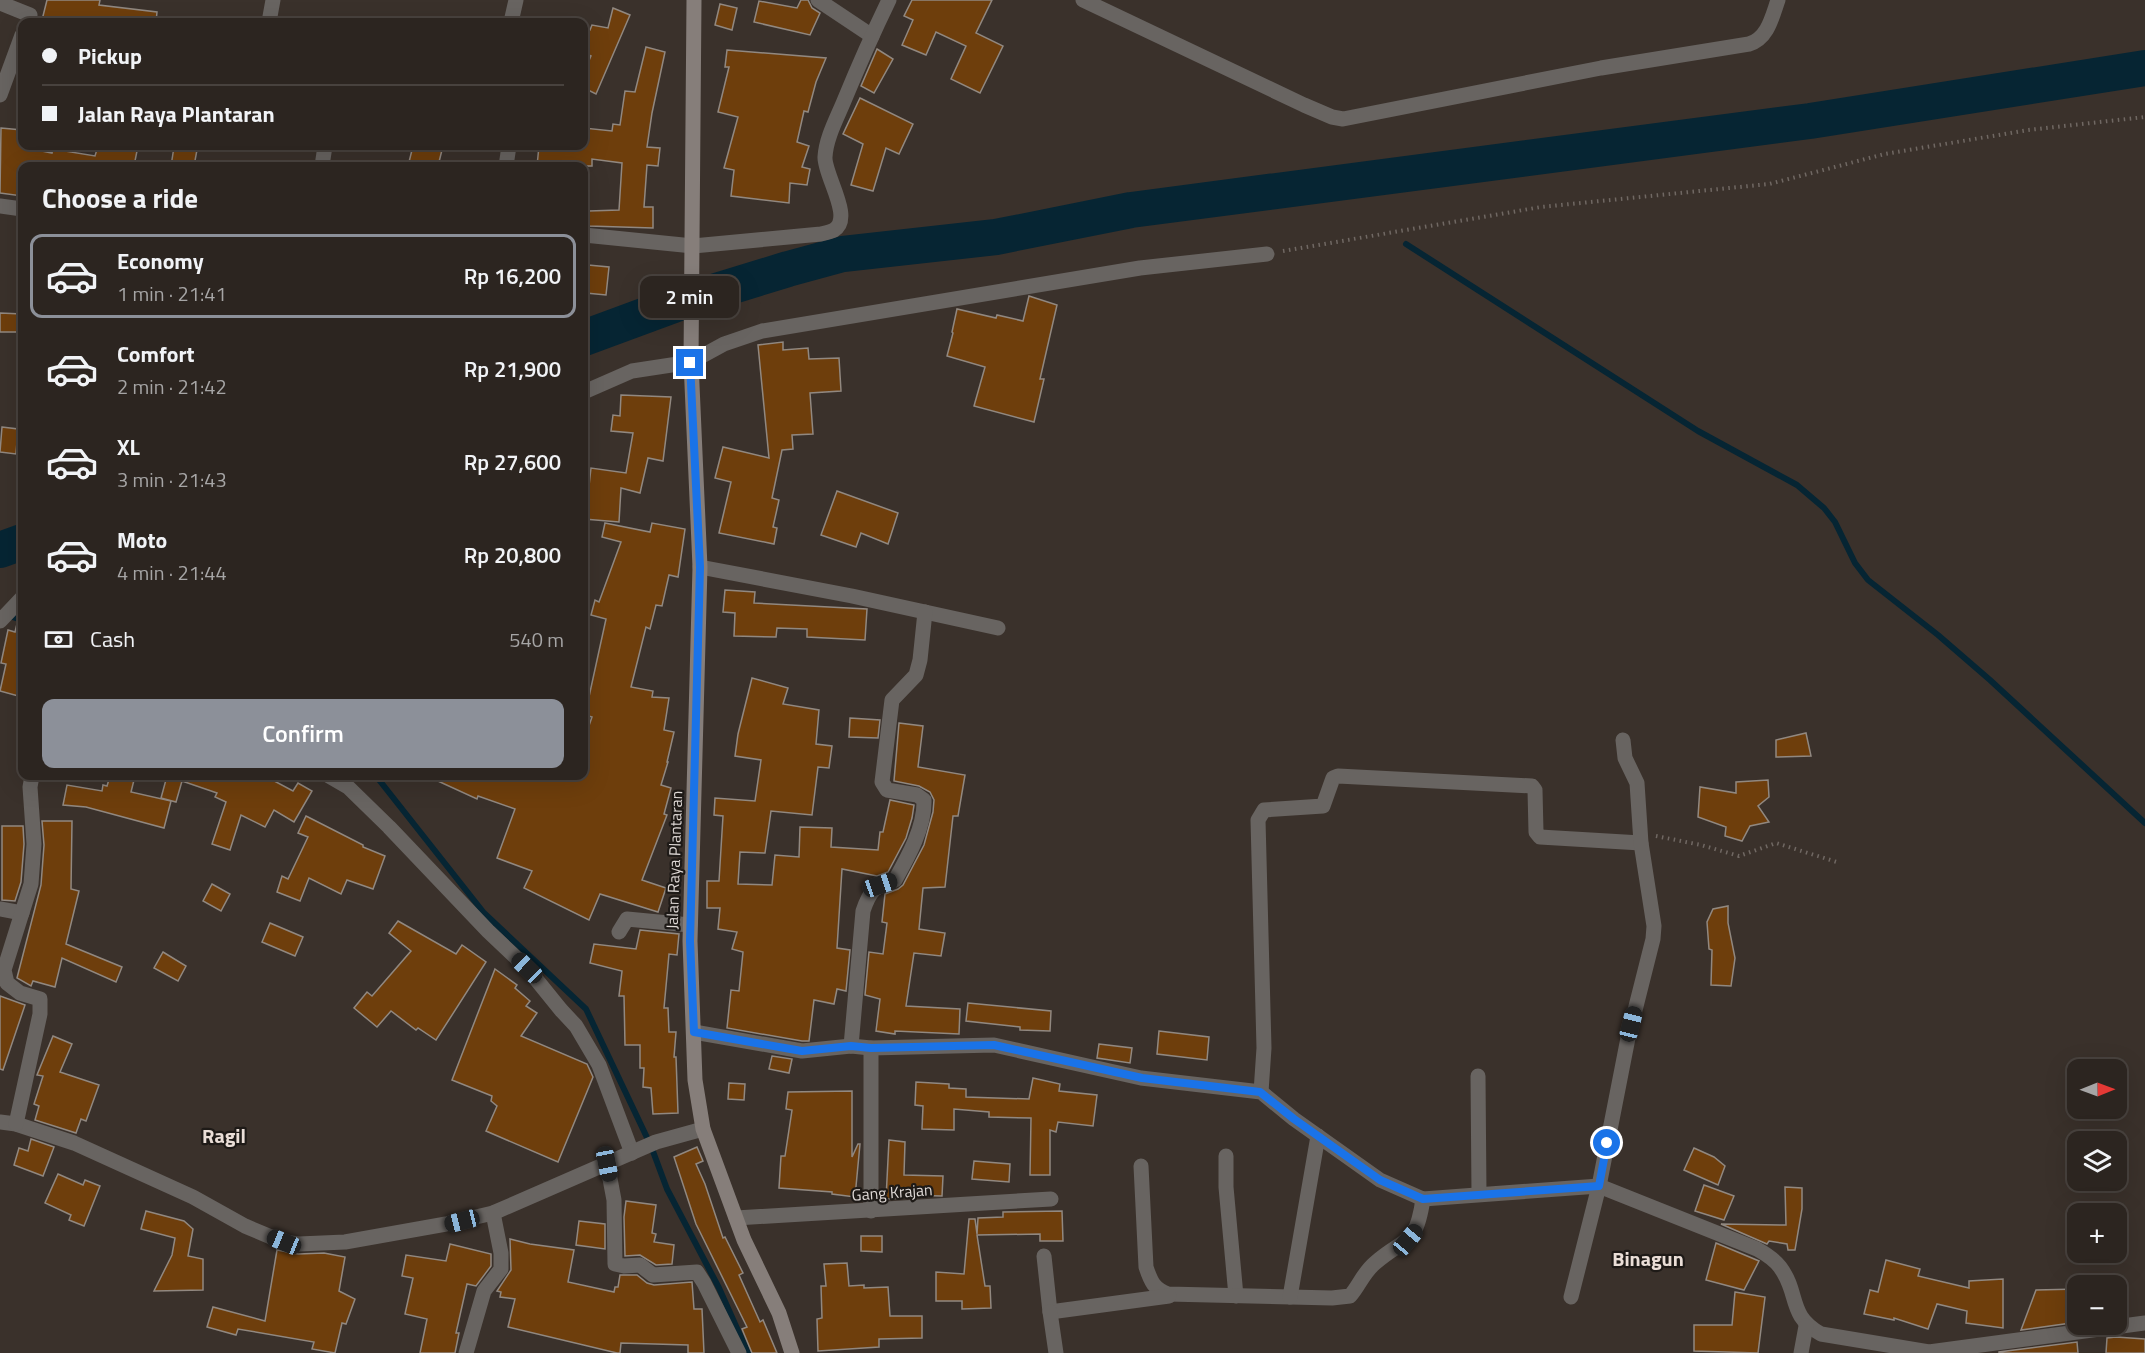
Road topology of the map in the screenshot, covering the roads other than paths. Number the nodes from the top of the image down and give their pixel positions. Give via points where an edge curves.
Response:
1 (273, 0) edge
2 (516, 0) edge
3 (694, 0) edge
4 (818, 0) edge
5 (889, 0) edge
6 (1083, 0) edge
7 (1778, 0) edge
8 (0, 3) edge
9 (30, 12) edge
10 (270, 18) edge
11 (512, 18) edge
12 (872, 36) junction
13 (18, 46) edge
14 (0, 95) edge
15 (0, 206) edge
16 (18, 208) edge
17 (588, 236) edge
18 (692, 253) junction
19 (1267, 254) road end
20 (691, 357) junction
21 (588, 390) edge
22 (700, 567) junction
23 (925, 612) junction
24 (998, 628) dead end
25 (1623, 740) dead end
26 (32, 780) edge
27 (337, 780) edge
28 (1641, 838) junction
29 (0, 909) edge
30 (22, 913) junction
31 (690, 925) junction
32 (619, 932) dead end
33 (694, 1032) junction
34 (851, 1046) junction
35 (871, 1048) junction
36 (1478, 1076) dead end
37 (1260, 1092) junction
38 (0, 1122) edge
39 (16, 1124) junction
40 (703, 1129) junction
41 (1318, 1136) junction
42 (635, 1151) junction
43 (1226, 1156) dead end
44 (607, 1164) junction
45 (1141, 1166) dead end
46 (1599, 1186) junction
47 (1479, 1194) junction
48 (1051, 1199) dead end
49 (1423, 1199) junction
50 (871, 1211) junction
51 (493, 1213) junction
52 (736, 1218) junction
53 (1044, 1256) dead end
54 (1175, 1295) junction
55 (1236, 1296) junction
56 (1290, 1297) junction
57 (1571, 1297) dead end
58 (1050, 1312) junction
59 (2145, 1323) edge
60 (1806, 1326) junction
61 (1929, 1352) edge
62 (466, 1353) edge
63 (739, 1353) edge
64 (792, 1353) edge
65 (1056, 1353) edge
66 (1801, 1353) edge

1 - 10 street
2 - 11 street
3 - 18 main road, Jalan Raya Plantaran
4 - 12 street
5 - 12 street
6 - 7 street via 1304,105 1343,119 1601,68 1749,44 1762,36
8 - 9 street
12 - 18 street via 825,155 827,175 841,210 837,228 821,234
13 - 14 street
15 - 16 street
17 - 18 street
18 - 20 main road, Jalan Raya Plantaran
19 - 20 street via 1140,268 762,331
20 - 21 street via 632,370
20 - 22 main road, Jalan Raya Plantaran
22 - 23 street
22 - 31 main road, Jalan Raya Plantaran
23 - 24 street
23 - 34 street via 916,675 892,700 882,782 887,790 918,795 924,800 924,812 895,880 880,885 868,896 863,911
25 - 28 street via 1625,758 1637,783
26 - 30 street via 34,844 31,884
27 - 42 street via 348,786 527,968 576,1026 599,1065
28 - 37 street via 1540,837 1536,834 1532,786 1338,776 1333,778 1323,806 1264,810 1258,820 1264,1048
28 - 46 street via 1653,939 1628,1038
29 - 30 street
30 - 39 street via 4,970 7,983 20,993 40,999 40,1014
31 - 32 street via 627,919
31 - 33 main road, Jalan Raya Plantaran
33 - 34 street via 802,1051
33 - 40 main road, Jalan Raya Plantaran via 695,1080
34 - 35 street
35 - 37 street via 994,1045 1142,1078
35 - 50 street
36 - 47 street
37 - 41 street
38 - 39 street
39 - 51 street via 74,1143 284,1242 345,1242
40 - 42 street
40 - 52 main road, Jalan Raya Plantaran
41 - 49 street via 1380,1180
41 - 56 street
42 - 44 street
43 - 55 street
44 - 51 street
44 - 63 street via 614,1200 615,1264 640,1265 653,1275 697,1272
45 - 54 street via 1146,1267 1156,1290
46 - 47 street
46 - 57 street
46 - 60 street via 1770,1257 1786,1277
47 - 49 street
48 - 50 street, Gang Krajan
49 - 56 street via 1417,1230 1376,1262 1350,1296
50 - 52 street, Gang Krajan
51 - 62 street via 501,1269 484,1291
52 - 64 main road, Jalan Raya Plantaran via 779,1313
53 - 58 street
54 - 55 street
54 - 58 street
55 - 56 street
58 - 65 street
59 - 61 street
60 - 61 street via 1821,1334
60 - 66 street

